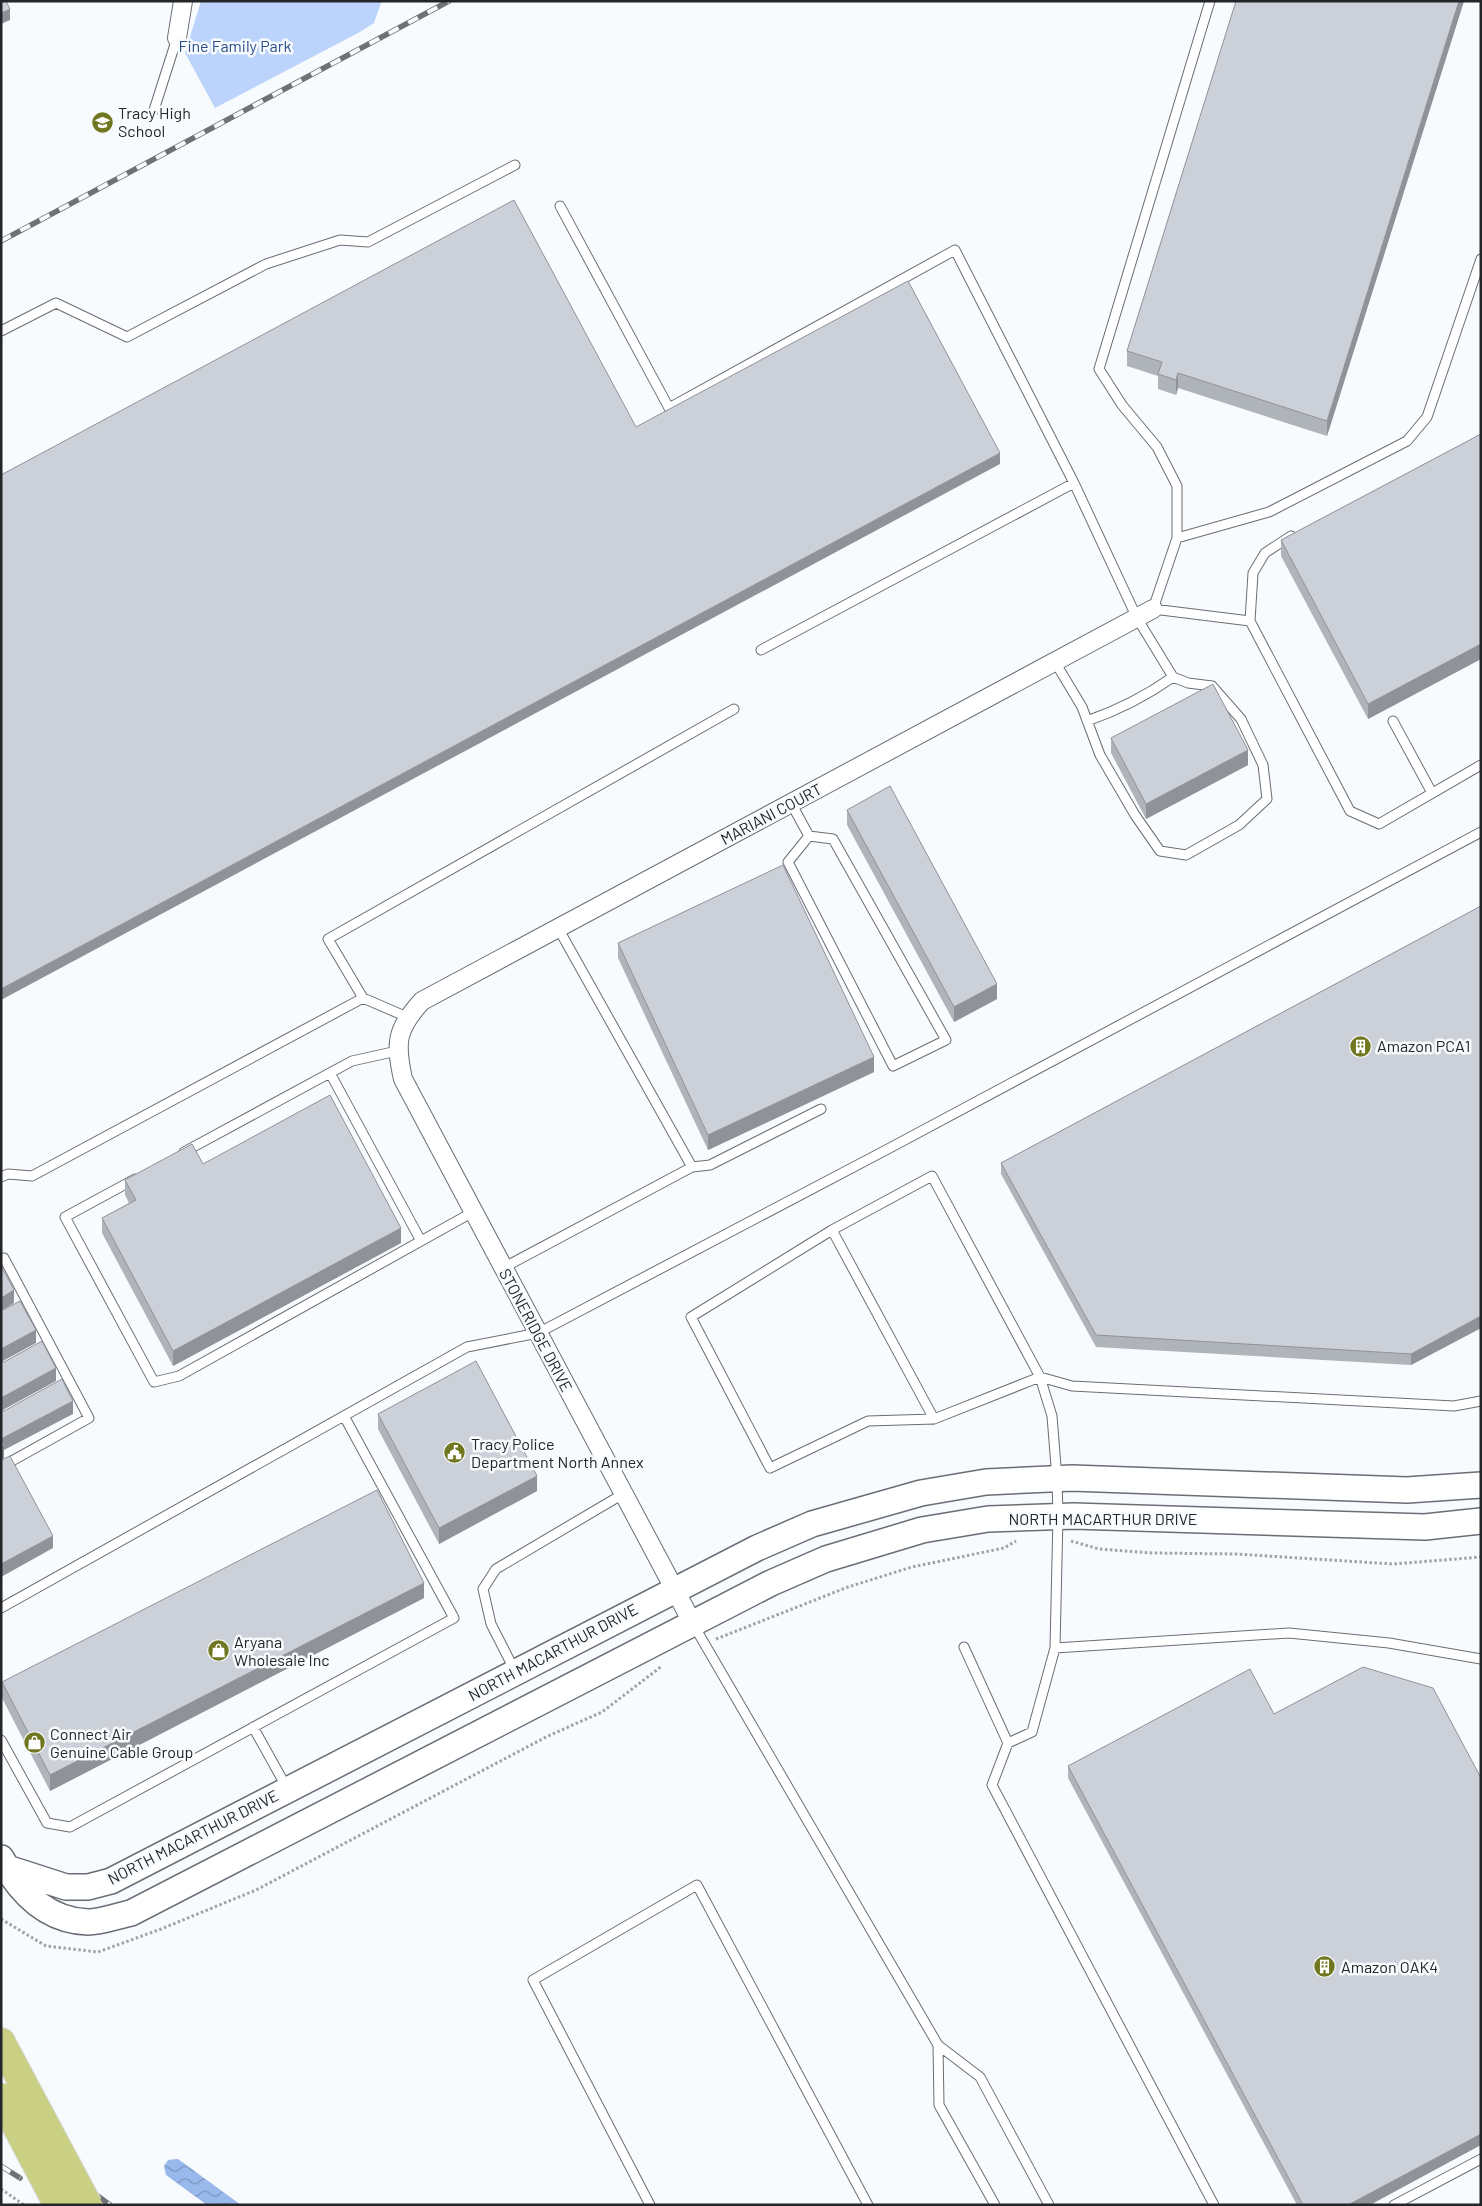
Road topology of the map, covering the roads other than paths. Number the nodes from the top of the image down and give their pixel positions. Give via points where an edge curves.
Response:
1 (183, 1) edge
2 (1210, 1) edge
3 (177, 38) joint
4 (154, 110) dead end
5 (515, 165) dead end
6 (560, 206) dead end
7 (1481, 260) edge
8 (1, 331) edge
9 (1074, 483) junction
10 (1295, 533) edge
11 (1177, 538) junction
12 (1153, 609) junction
13 (1137, 618) junction
14 (1250, 621) junction
15 (761, 650) dead end
16 (1055, 662) junction
17 (1173, 678) junction
18 (734, 709) dead end
19 (1087, 720) junction
20 (1393, 721) dead end
21 (1481, 765) edge
22 (1432, 793) junction
23 (791, 803) junction
24 (1481, 832) edge
25 (809, 836) junction
26 (558, 928) junction
27 (363, 998) junction
28 (404, 1024) junction
29 (397, 1052) junction
30 (330, 1073) junction
31 (821, 1109) dead end
32 (176, 1157) edge
33 (692, 1167) junction
34 (142, 1176) edge
35 (1, 1177) edge
36 (473, 1212) junction
37 (832, 1230) junction
38 (421, 1241) junction
39 (1, 1260) edge
40 (503, 1268) junction
41 (538, 1333) junction
42 (1040, 1377) junction
43 (1481, 1401) edge
44 (344, 1416) junction
45 (934, 1419) junction
46 (1, 1467) edge
47 (1057, 1479) junction
48 (1481, 1485) edge
49 (623, 1494) junction
50 (1058, 1516) junction
51 (1481, 1521) edge
52 (674, 1589) junction
53 (1, 1608) edge
54 (692, 1624) junction
55 (964, 1646) dead end
56 (1056, 1648) junction
57 (1481, 1659) edge
58 (516, 1672) junction
59 (253, 1727) junction
60 (1, 1740) edge
61 (1008, 1744) junction
62 (288, 1790) junction
63 (4, 1863) edge
64 (1, 2042) edge
65 (938, 2045) junction
66 (1, 2097) edge
67 (1481, 2159) edge
68 (58, 2205) edge
69 (88, 2205) edge
70 (650, 2205) edge
71 (868, 2205) edge
72 (995, 2205) edge
73 (1049, 2205) edge
74 (1214, 2205) edge
75 (1394, 2205) edge

1 - 3 street
2 - 11 lane via 1099,369 1122,405 1158,447 1177,486
3 - 4 lane
5 - 8 lane via 368,242 340,240 266,264 127,337 56,303
6 - 9 lane via 669,408 955,250
7 - 11 lane via 1427,418 1407,441 1269,512
9 - 13 lane
9 - 15 lane
10 - 14 lane via 1265,553 1253,573
11 - 12 lane
12 - 13 street, MARIANI COURT
12 - 14 lane
13 - 16 street, MARIANI COURT
13 - 17 lane
14 - 22 lane via 1350,810 1379,824
16 - 19 lane
16 - 23 street, MARIANI COURT
17 - 19 lane via 1144,698 1115,712
17 - 19 lane via 1212,686 1241,719 1263,765 1267,799 1240,825 1186,855 1160,852 1100,755
18 - 27 lane via 328,939
20 - 22 lane
21 - 22 lane
23 - 25 lane
23 - 26 street, MARIANI COURT
24 - 41 lane
25 - 25 lane via 834,839 946,1040 893,1066 788,862
26 - 28 street, MARIANI COURT via 422,1001
26 - 33 lane
27 - 28 lane
27 - 35 lane via 32,1176 8,1174
28 - 29 street, STONERIDGE DRIVE
29 - 30 lane via 352,1061
29 - 36 street, STONERIDGE DRIVE via 402,1079
30 - 32 lane
30 - 38 lane
31 - 33 lane via 710,1165
33 - 40 lane
34 - 38 lane via 65,1217 154,1382 179,1376
36 - 38 lane
36 - 40 street, STONERIDGE DRIVE
37 - 42 lane via 932,1176
37 - 45 lane
37 - 45 lane via 691,1317 770,1468 868,1421
39 - 46 lane via 4,1258 24,1305 65,1383 89,1418
40 - 41 street, STONERIDGE DRIVE
41 - 44 lane via 467,1347
41 - 49 street, STONERIDGE DRIVE
42 - 43 lane via 1072,1386 1454,1406
42 - 45 lane
42 - 47 lane via 1052,1416
44 - 53 lane
44 - 59 lane via 454,1618
47 - 48 main road, NORTH MACARTHUR DRIVE via 1407,1490
47 - 50 lane
47 - 52 main road, NORTH MACARTHUR DRIVE via 986,1482 921,1493 812,1524
49 - 52 street, STONERIDGE DRIVE
49 - 58 lane via 496,1569 483,1589 491,1624
50 - 51 main road, NORTH MACARTHUR DRIVE via 1425,1527
50 - 54 main road, NORTH MACARTHUR DRIVE via 988,1519 914,1532 826,1559
50 - 56 lane
52 - 54 street, STONERIDGE DRIVE
52 - 58 main road, NORTH MACARTHUR DRIVE
54 - 63 main road, NORTH MACARTHUR DRIVE via 130,1913 89,1922 57,1917 32,1901
54 - 65 lane
55 - 61 lane
56 - 57 lane via 1289,1633 1389,1643
56 - 61 lane via 1032,1732
58 - 62 main road, NORTH MACARTHUR DRIVE
59 - 60 lane via 70,1827 47,1823
59 - 62 lane
61 - 74 lane via 992,1786
62 - 63 main road, NORTH MACARTHUR DRIVE via 111,1880 88,1887 66,1887
64 - 69 main road, bridge
65 - 72 lane via 939,2105
65 - 73 lane via 980,2077
66 - 68 main road, bridge
67 - 75 lane
70 - 71 lane via 533,1980 697,1885

